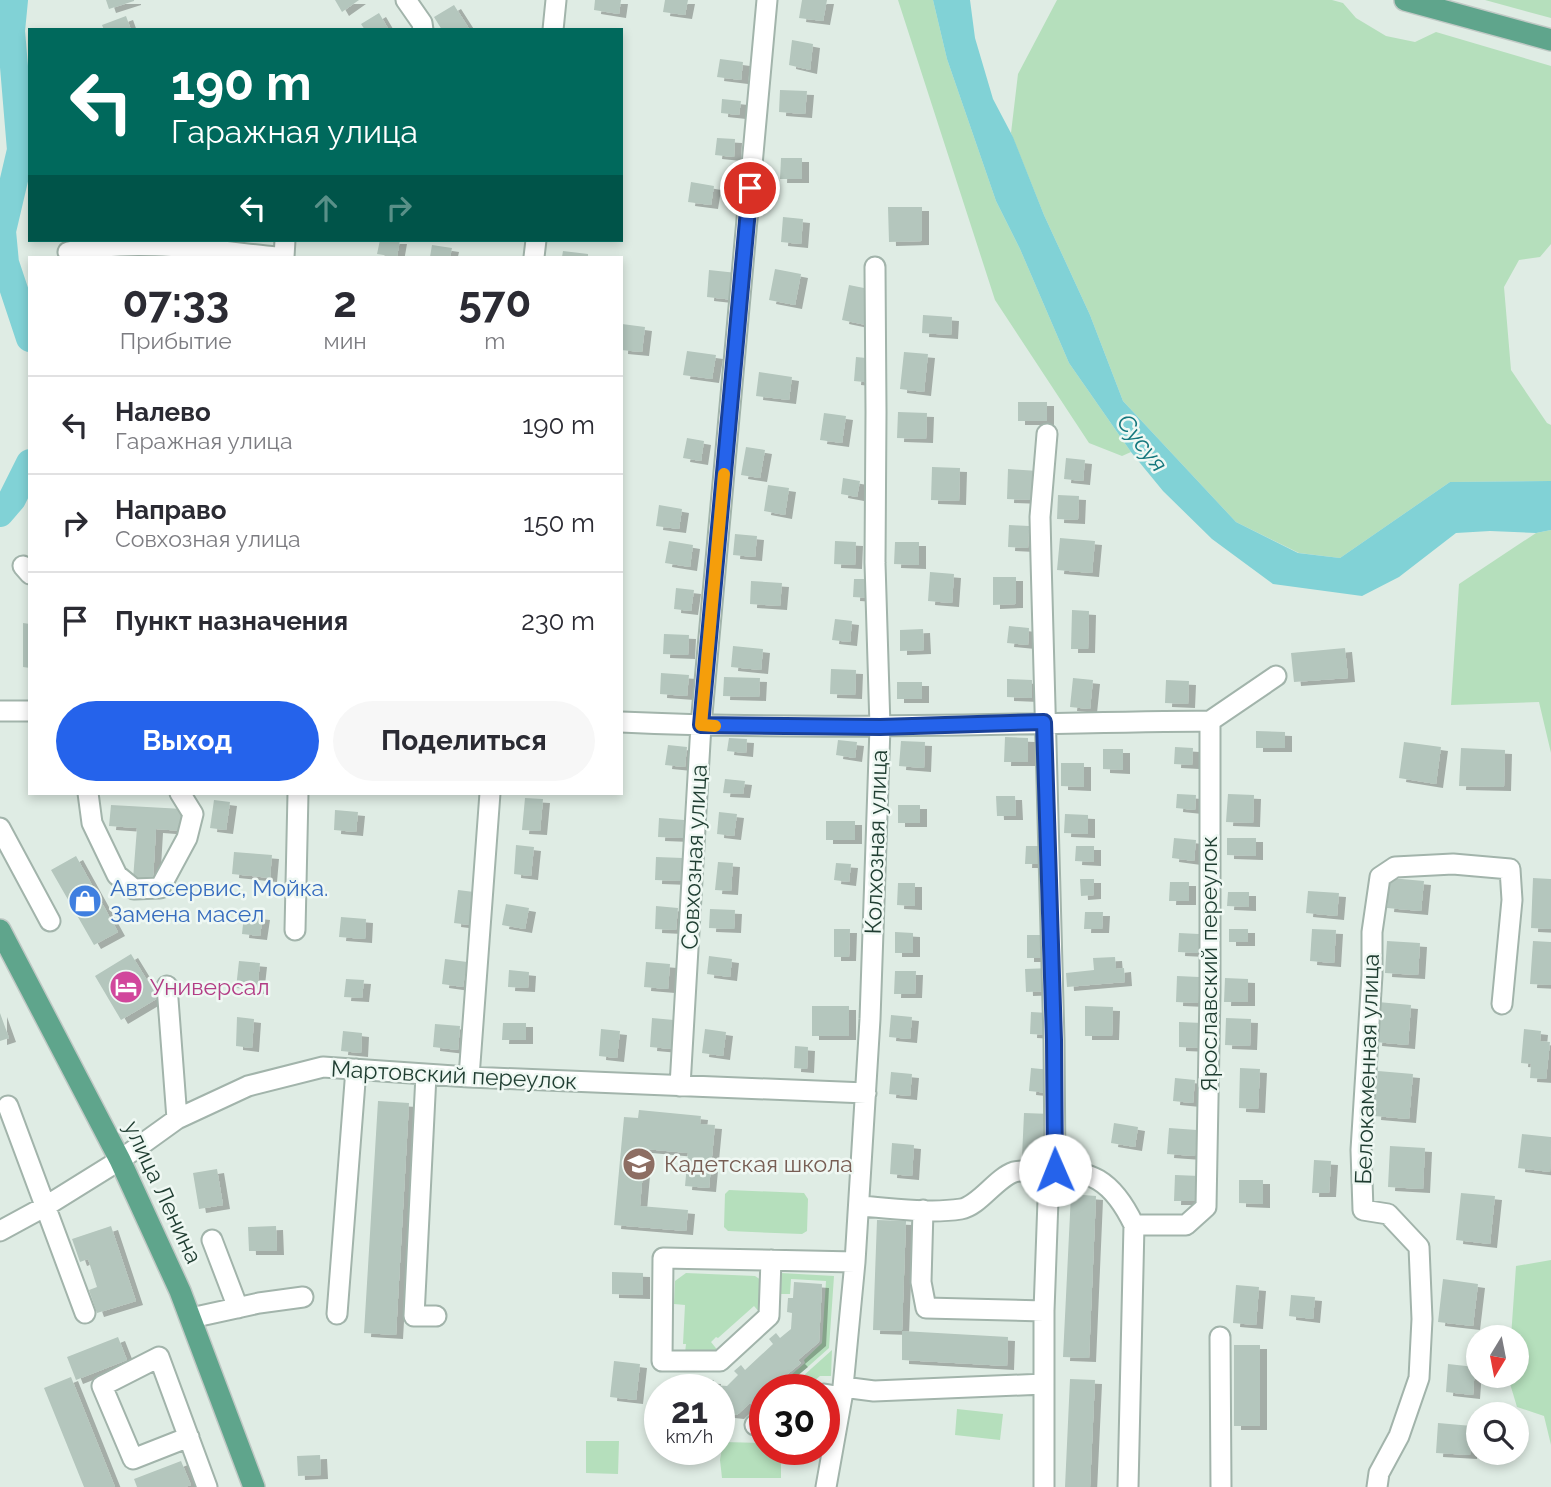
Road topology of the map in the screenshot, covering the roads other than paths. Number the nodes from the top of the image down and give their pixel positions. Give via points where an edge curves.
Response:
1 (406, 0) edge
2 (556, 0) edge
3 (768, 0) edge
4 (1405, 0) edge
5 (423, 28) edge
6 (554, 28) edge
7 (1551, 40) edge
8 (65, 250) edge
9 (267, 256) edge
10 (875, 267) dead end
11 (1047, 434) dead end
12 (1276, 676) dead end
13 (0, 711) edge
14 (28, 711) edge
15 (1210, 721) junction
16 (623, 722) edge
17 (1044, 722) junction
18 (701, 725) junction
19 (880, 727) junction
20 (88, 795) edge
21 (181, 795) edge
22 (298, 795) edge
23 (490, 795) edge
24 (0, 828) edge
25 (50, 921) dead end
26 (295, 930) dead end
27 (0, 932) edge
28 (167, 986) dead end
29 (1502, 1004) dead end
30 (356, 1069) junction
31 (426, 1075) junction
32 (469, 1077) junction
33 (680, 1086) junction
34 (866, 1093) junction
35 (8, 1106) dead end
36 (177, 1119) junction
37 (120, 1160) junction
38 (1055, 1170) junction
39 (1048, 1200) dead end
40 (46, 1206) junction
41 (859, 1206) junction
42 (923, 1210) junction
43 (1134, 1225) junction
44 (0, 1231) edge
45 (212, 1240) dead end
46 (771, 1260) junction
47 (855, 1262) junction
48 (303, 1297) dead end
49 (238, 1308) junction
50 (1044, 1311) junction
51 (85, 1313) dead end
52 (337, 1314) dead end
53 (436, 1316) dead end
54 (191, 1318) junction
55 (1220, 1337) dead end
56 (840, 1374) edge
57 (1045, 1384) junction
58 (840, 1393) edge
59 (189, 1437) junction
60 (829, 1465) edge
61 (207, 1487) edge
62 (254, 1487) edge
63 (826, 1487) edge
64 (1044, 1487) edge
65 (1128, 1487) edge
66 (1221, 1487) edge
67 (1377, 1487) edge

1 - 5 street
2 - 6 street
3 - 18 street, Совхозная улица
4 - 7 main road
8 - 9 street via 163,245
10 - 19 street, Колхозная улица
11 - 17 street via 1040,517
12 - 15 street
13 - 14 street
15 - 17 street
15 - 43 street, Ярославский переулок via 1206,1207 1186,1225
16 - 18 street
17 - 19 street
17 - 38 street
18 - 19 street
18 - 33 street, Совхозная улица
19 - 34 street, Колхозная улица
20 - 21 street via 92,823 117,874 134,889 160,888 187,838 193,814
22 - 26 street
23 - 32 street
24 - 25 street
27 - 37 main road, улица Ленина
28 - 36 street
29 - 67 street, Белокаменная улица via 1513,900 1510,869 1453,864 1395,867 1380,877 1372,932 1363,1210 1388,1214 1419,1247 1422,1319 1419,1378
30 - 31 street, Мартовский переулок
30 - 36 street, Мартовский переулок via 323,1067 248,1086
30 - 52 street
31 - 32 street, Мартовский переулок
31 - 53 street via 414,1316
32 - 33 street, Мартовский переулок
33 - 34 street, Мартовский переулок
34 - 41 street, Колхозная улица
35 - 40 street
36 - 37 street, Мартовский переулок
37 - 40 street, Мартовский переулок
37 - 54 main road, улица Ленина
38 - 42 street via 1013,1172 964,1209
38 - 43 street via 1085,1173 1109,1186
39 - 50 street
40 - 44 street, Мартовский переулок
40 - 51 street
41 - 42 street
41 - 47 street, Колхозная улица
42 - 50 street via 921,1282 926,1308
43 - 65 street
45 - 49 street
46 - 46 street via 663,1258 662,1361 720,1360 769,1316
46 - 47 street
47 - 56 street, Колхозная улица
48 - 49 street
49 - 54 street
50 - 57 street
54 - 62 main road, улица Ленина
55 - 66 street
57 - 58 street
57 - 64 street
59 - 59 street via 159,1357 102,1386 133,1459
59 - 61 street
60 - 63 street, Колхозная улица

